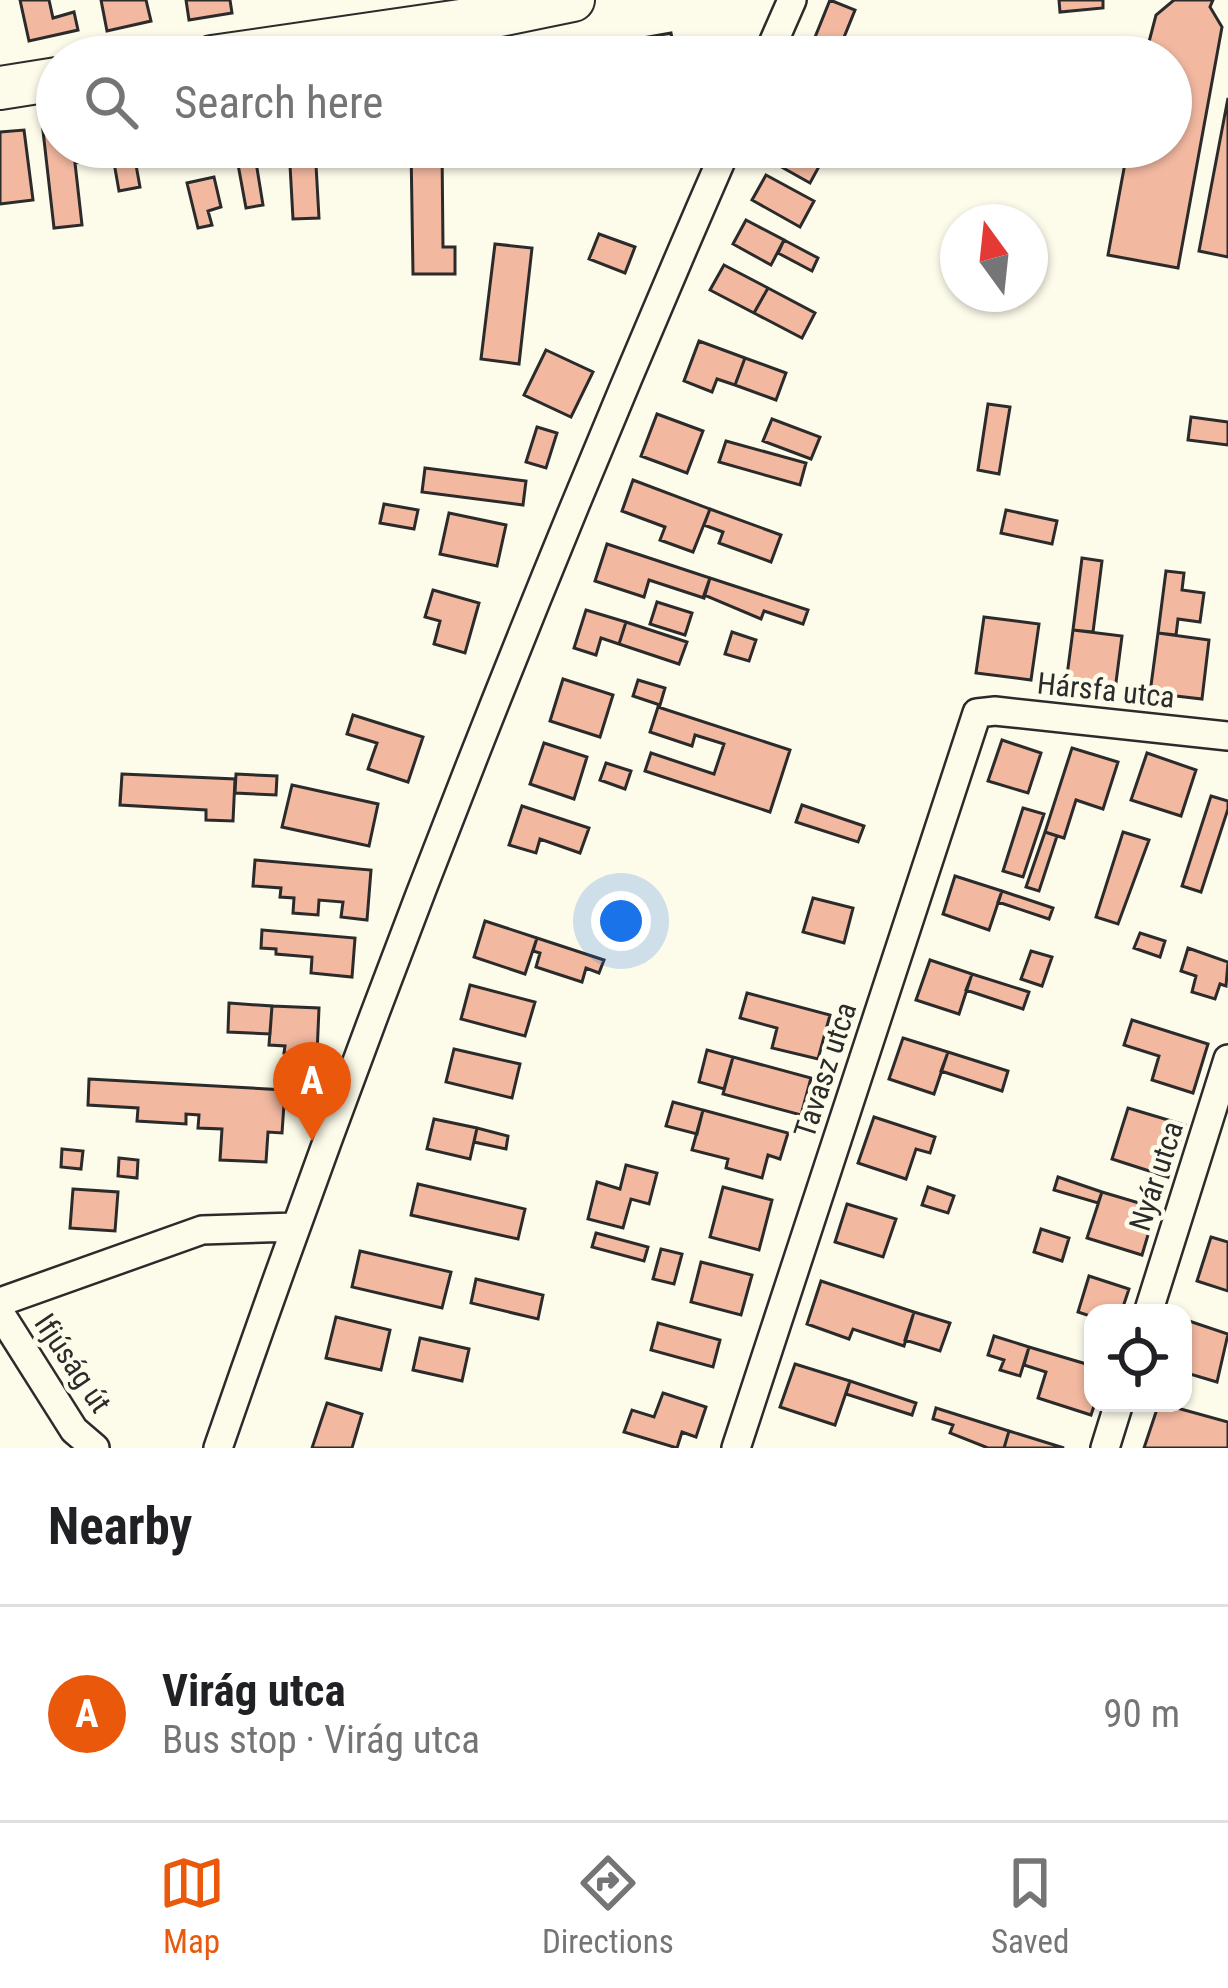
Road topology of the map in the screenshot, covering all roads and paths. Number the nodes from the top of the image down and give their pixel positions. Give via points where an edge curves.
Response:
1 (573, 0) edge
2 (791, 0) edge
3 (357, 36) edge
4 (776, 36) edge
5 (36, 83) edge
6 (0, 88) edge
7 (719, 168) edge
8 (977, 713) joint
9 (1228, 736) edge
10 (1228, 1059) edge
11 (295, 1227) junction
12 (0, 1302) edge
13 (1151, 1304) edge
14 (0, 1313) edge
15 (1116, 1412) edge
16 (94, 1448) edge
17 (218, 1448) edge
18 (736, 1448) edge
19 (1105, 1448) edge

1 - 3 main road
2 - 4 street
5 - 6 main road
7 - 11 street via 601,437
8 - 9 street, Hársfa utca
8 - 18 street, Tavasz utca
10 - 13 street, Nyár utca
11 - 12 street via 202,1229
11 - 17 street
14 - 16 street, Ifjúság út via 74,1430
15 - 19 street

